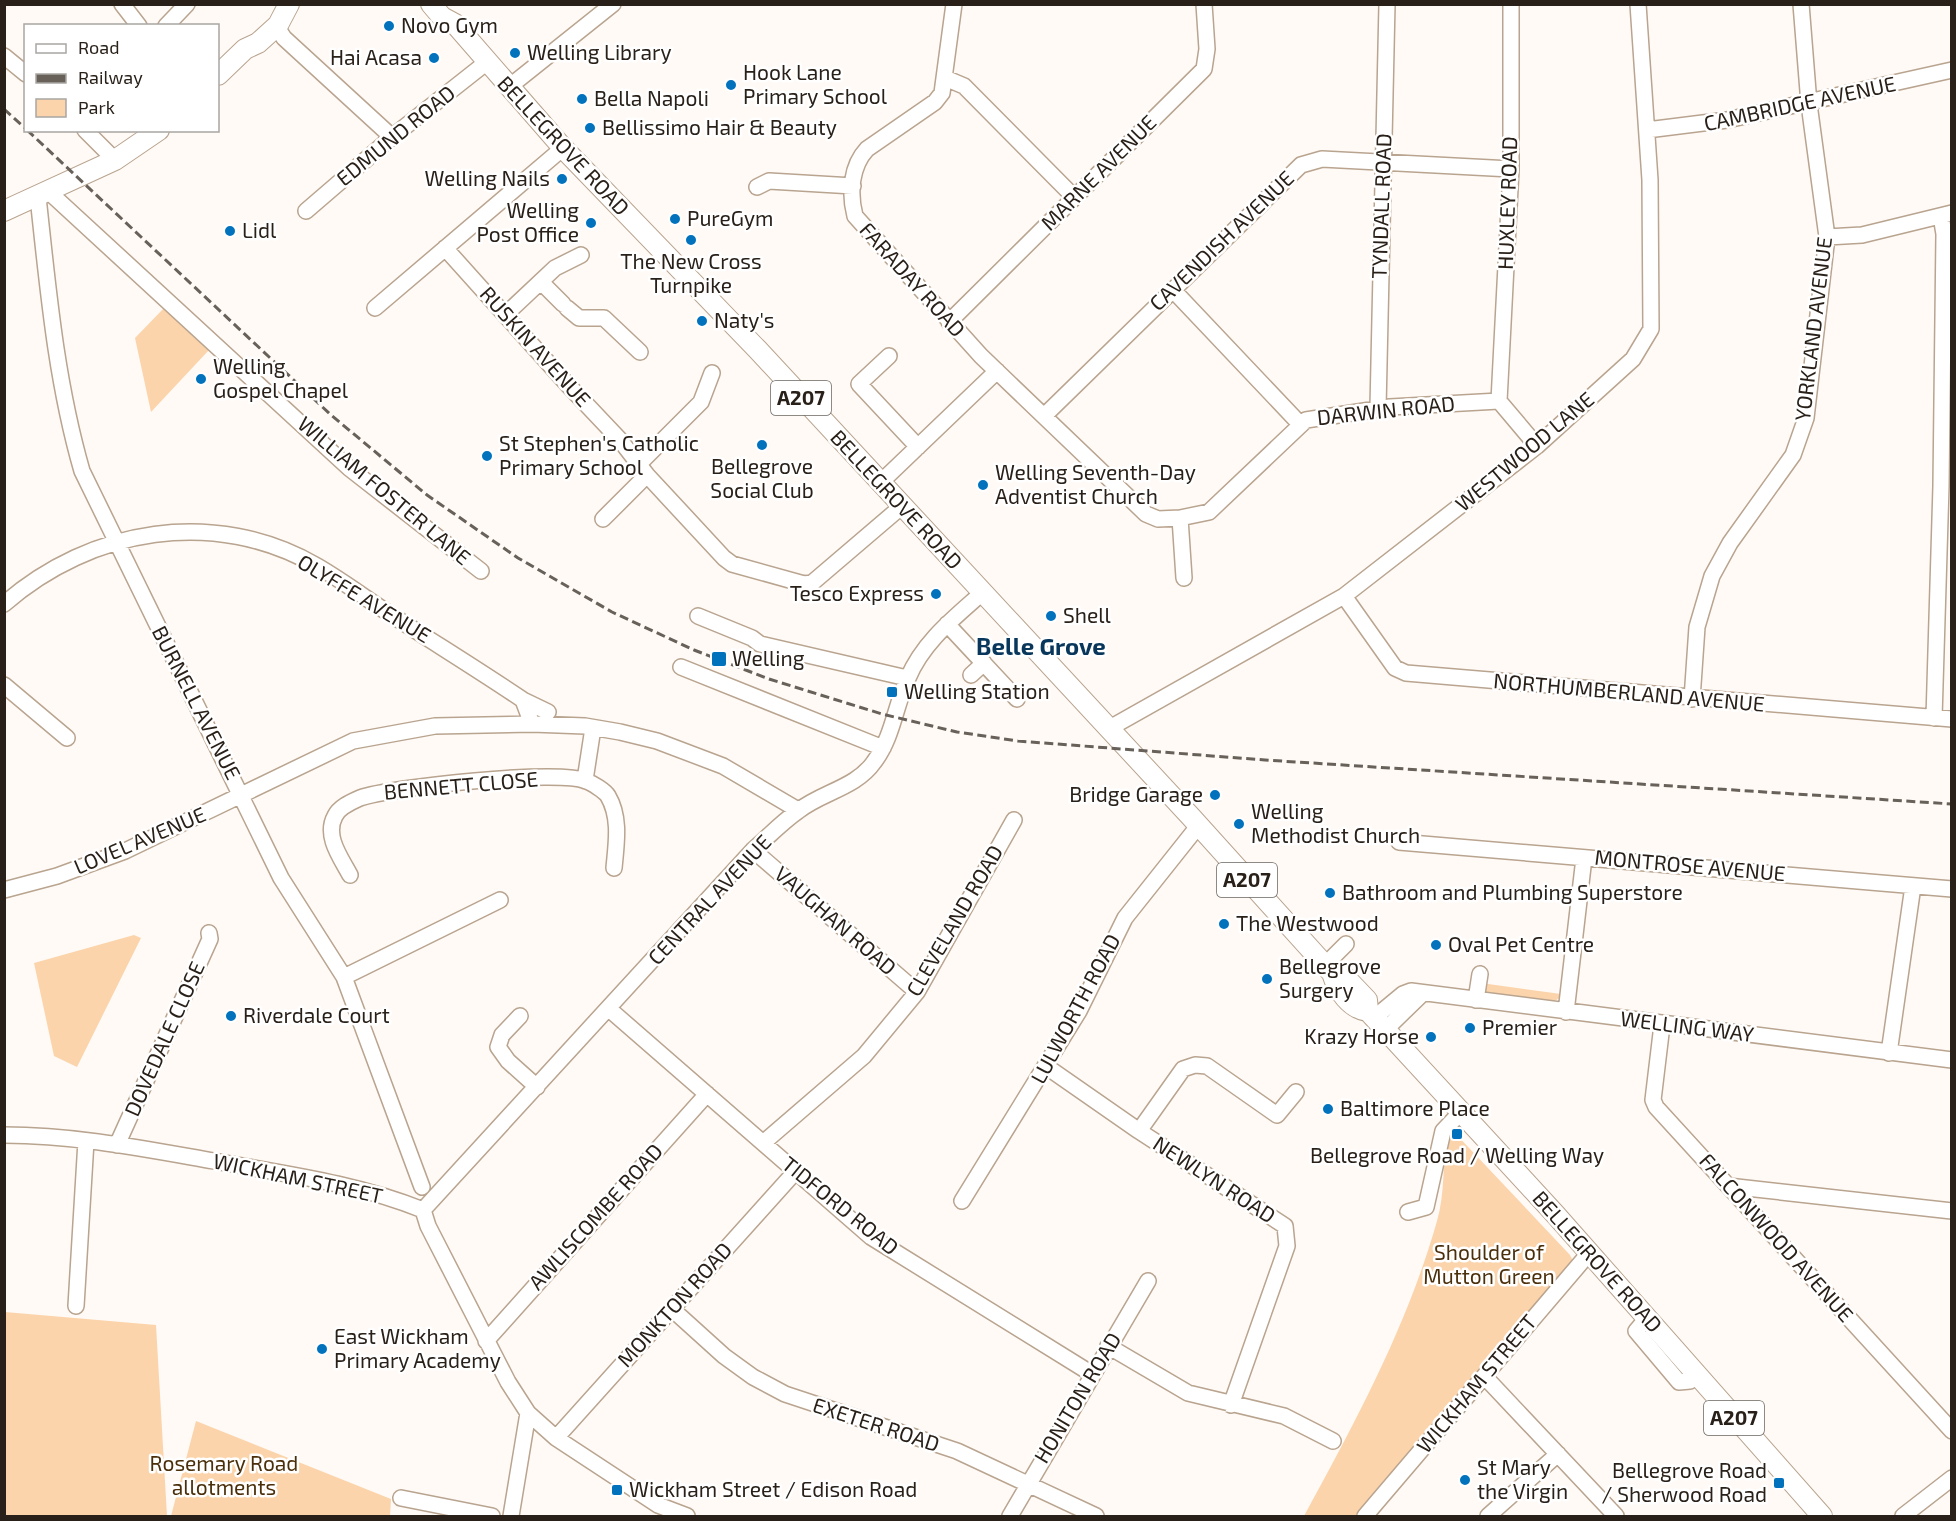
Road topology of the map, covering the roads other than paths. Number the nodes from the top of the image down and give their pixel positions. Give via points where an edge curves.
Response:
1 (122, 4) edge
2 (187, 4) edge
3 (431, 4) edge
4 (447, 4) edge
5 (614, 4) edge
6 (954, 4) edge
7 (1204, 4) edge
8 (1387, 4) edge
9 (1511, 4) edge
10 (1638, 4) edge
11 (1801, 4) edge
12 (283, 14) edge
13 (137, 24) edge
14 (168, 24) edge
15 (454, 24) junction
16 (4, 56) edge
17 (487, 62) junction
18 (1952, 70) edge
19 (24, 72) edge
20 (219, 74) edge
21 (945, 78) junction
22 (509, 87) junction
23 (1809, 104) junction
24 (1647, 130) junction
25 (87, 132) edge
26 (156, 132) edge
27 (392, 137) junction
28 (563, 148) junction
29 (115, 160) junction
30 (1383, 164) junction
31 (1511, 169) junction
32 (852, 186) junction
33 (757, 187) dead end
34 (44, 194) junction
35 (1074, 197) junction
36 (4, 211) edge
37 (306, 211) dead end
38 (1946, 214) edge
39 (1827, 237) junction
40 (445, 248) junction
41 (581, 255) dead end
42 (541, 282) junction
43 (1173, 290) junction
44 (375, 308) dead end
45 (505, 315) junction
46 (949, 322) junction
47 (640, 352) dead end
48 (889, 356) dead end
49 (997, 371) junction
50 (711, 373) dead end
51 (1499, 401) junction
52 (1378, 408) junction
53 (1044, 416) junction
54 (1299, 423) junction
55 (1537, 446) junction
56 (918, 447) junction
57 (643, 470) junction
58 (880, 483) junction
59 (901, 507) junction
60 (1180, 518) junction
61 (603, 519) dead end
62 (116, 543) junction
63 (481, 571) dead end
64 (1184, 578) dead end
65 (982, 593) junction
66 (1344, 596) junction
67 (4, 604) edge
68 (698, 616) dead end
69 (947, 624) junction
70 (984, 663) junction
71 (681, 667) dead end
72 (971, 675) dead end
73 (908, 678) junction
74 (4, 685) edge
75 (1017, 699) dead end
76 (1692, 699) junction
77 (523, 700) junction
78 (1934, 718) junction
79 (1952, 719) edge
80 (532, 724) junction
81 (589, 727) junction
82 (1108, 729) junction
83 (67, 738) dead end
84 (884, 748) junction
85 (585, 780) junction
86 (243, 795) junction
87 (798, 810) junction
88 (1014, 820) dead end
89 (1199, 825) junction
90 (1399, 842) dead end
91 (753, 850) junction
92 (1584, 858) junction
93 (614, 868) dead end
94 (350, 875) dead end
95 (1913, 886) junction
96 (1952, 889) edge
97 (4, 890) edge
98 (500, 900) dead end
99 (209, 933) dead end
100 (1346, 944) dead end
101 (1328, 969) junction
102 (1480, 974) dead end
103 (344, 977) junction
104 (917, 992) junction
105 (1476, 1000) junction
106 (609, 1009) junction
107 (1566, 1012) junction
108 (520, 1016) dead end
109 (1376, 1020) junction
110 (1662, 1025) junction
111 (1890, 1053) junction
112 (1952, 1060) edge
113 (1047, 1067) junction
114 (537, 1087) junction
115 (1296, 1092) dead end
116 (706, 1094) junction
117 (1461, 1112) junction
118 (1139, 1131) junction
119 (4, 1135) edge
120 (86, 1141) junction
121 (763, 1143) junction
122 (117, 1145) junction
123 (795, 1172) junction
124 (1728, 1186) junction
125 (422, 1187) dead end
126 (962, 1201) dead end
127 (423, 1210) junction
128 (1952, 1210) edge
129 (1408, 1212) dead end
130 (1590, 1252) junction
131 (1148, 1281) dead end
132 (76, 1306) dead end
133 (672, 1309) junction
134 (486, 1341) junction
135 (1108, 1346) junction
136 (1092, 1374) junction
137 (1485, 1377) junction
138 (1231, 1405) junction
139 (528, 1413) junction
140 (1952, 1431) edge
141 (556, 1438) junction
142 (1333, 1441) dead end
143 (1558, 1454) junction
144 (1952, 1478) edge
145 (1028, 1483) junction
146 (401, 1498) dead end
147 (657, 1511) edge
148 (492, 1516) edge
149 (511, 1516) edge
150 (687, 1516) edge
151 (1010, 1516) edge
152 (1096, 1516) edge
153 (1365, 1516) edge
154 (1488, 1516) edge
155 (1616, 1516) edge
156 (1822, 1516) edge
157 (1903, 1516) edge

1 - 13 street
2 - 14 street
3 - 15 main road, BELLEGROVE ROAD / A207
4 - 15 main road, A207
5 - 22 street
6 - 21 street, FARADAY ROAD
7 - 35 street, MARNE AVENUE via 1204,69
8 - 30 street, TYNDALL ROAD
9 - 31 street, HUXLEY ROAD
10 - 24 street, WESTWOOD LANE
11 - 23 street, YORKLAND AVENUE
12 - 20 main road via 269,18
12 - 27 street via 284,38
15 - 17 main road, BELLEGROVE ROAD / A207
16 - 19 street
17 - 22 main road, BELLEGROVE ROAD / A207
17 - 27 street, EDMUND ROAD
18 - 23 street, CAMBRIDGE AVENUE
21 - 32 street, FARADAY ROAD via 935,102 858,159
21 - 35 street via 964,86
22 - 28 main road, BELLEGROVE ROAD / A207
23 - 24 street, CAMBRIDGE AVENUE
23 - 39 street, YORKLAND AVENUE
24 - 55 street, WESTWOOD LANE via 1651,329 1633,359
25 - 29 street
26 - 29 main road
27 - 37 street, EDMUND ROAD
28 - 40 street
28 - 58 main road, BELLEGROVE ROAD / A207
29 - 34 main road
30 - 31 street, CAVENDISH AVENUE
30 - 43 street, CAVENDISH AVENUE via 1322,159 1301,165
30 - 52 street, TYNDALL ROAD
31 - 51 street, HUXLEY ROAD
32 - 33 street via 769,181
32 - 46 street, FARADAY ROAD via 852,206 859,224
34 - 36 main road
34 - 62 street, BURNELL AVENUE via 49,305 65,407 82,471
34 - 63 street, WILLIAM FOSTER LANE via 349,468
35 - 46 street, MARNE AVENUE
38 - 39 street via 1862,235
38 - 78 street
39 - 76 street, YORKLAND AVENUE via 1806,418 1793,455 1730,543 1712,576 1697,627
40 - 44 street
40 - 45 street, RUSKIN AVENUE
41 - 42 street
42 - 45 street
42 - 47 street via 579,318 604,318
43 - 53 street, CAVENDISH AVENUE
43 - 54 street
45 - 57 street, RUSKIN AVENUE
46 - 49 street, FARADAY ROAD
48 - 56 street via 859,384
49 - 53 street, DARWIN ROAD
49 - 56 street
50 - 57 street via 701,402
51 - 52 street, DARWIN ROAD
51 - 55 street
52 - 54 street, DARWIN ROAD
53 - 60 street, DARWIN ROAD via 1146,514 1158,519
54 - 60 street, DARWIN ROAD via 1209,512
55 - 66 street, WESTWOOD LANE
56 - 58 street
57 - 59 street, RUSKIN AVENUE via 732,564 804,584 817,581
57 - 61 street
58 - 59 main road, BELLEGROVE ROAD / A207
59 - 65 main road, BELLEGROVE ROAD / A207
60 - 64 street
62 - 67 street, OLYFFE AVENUE via 44,575
62 - 77 street, OLYFFE AVENUE via 162,531 188,531 229,534 271,546 316,565
62 - 86 street, BURNELL AVENUE
65 - 69 street, CENTRAL AVENUE
65 - 82 main road, BELLEGROVE ROAD / A207
66 - 76 street, NORTHUMBERLAND AVENUE via 1395,668 1406,673
66 - 82 street, WESTWOOD LANE
68 - 73 street via 760,644
69 - 70 street
69 - 73 street, CENTRAL AVENUE via 931,641
70 - 72 street
70 - 75 street
71 - 84 street
73 - 84 street, CENTRAL AVENUE
74 - 83 street
76 - 78 street, NORTHUMBERLAND AVENUE
77 - 80 street
77 - 81 street, LOVEL AVENUE
78 - 79 street, NORTHUMBERLAND AVENUE
80 - 81 street, LOVEL AVENUE
80 - 86 street, LOVEL AVENUE via 435,726 353,741
81 - 85 street
81 - 87 street, LOVEL AVENUE via 639,736 693,754 723,766
82 - 89 main road, BELLEGROVE ROAD / A207
84 - 87 street, CENTRAL AVENUE via 857,780
85 - 93 street via 608,795 618,828
85 - 94 street, BENNETT CLOSE via 524,777 360,798 340,808 331,828 336,850
86 - 97 street, LOVEL AVENUE via 100,862
86 - 103 street, BURNELL AVENUE via 281,878
87 - 91 street, CENTRAL AVENUE
88 - 104 street, CLEVELAND ROAD
89 - 101 main road, BELLEGROVE ROAD / A207
89 - 113 street, LULWORTH ROAD via 1125,918
90 - 92 street
91 - 104 street, VAUGHAN ROAD
91 - 106 street, CENTRAL AVENUE
92 - 95 street, MONTROSE AVENUE
92 - 107 street, MONTROSE AVENUE
95 - 96 street, MONTROSE AVENUE
95 - 111 street
98 - 103 street
99 - 122 street, DOVEDALE CLOSE via 210,939
100 - 101 street
101 - 109 main road, BELLEGROVE ROAD / A207 via 1345,977 1367,1000
102 - 105 street
103 - 125 street, BURNELL AVENUE
104 - 121 street, CLEVELAND ROAD via 864,1056
105 - 107 street, WELLING WAY
105 - 109 street, WELLING WAY via 1422,994
106 - 114 street, CENTRAL AVENUE
106 - 116 street, TIDFORD ROAD
107 - 110 street, WELLING WAY
108 - 114 street via 502,1035 498,1047
109 - 117 main road, BELLEGROVE ROAD / A207
110 - 111 street, WELLING WAY
110 - 124 street, FALCONWOOD AVENUE via 1653,1100
111 - 112 street, WELLING WAY
113 - 118 street, NEWLYN ROAD
113 - 126 street, LULWORTH ROAD
114 - 127 street, CENTRAL AVENUE
115 - 118 street via 1277,1115 1207,1066 1195,1065 1183,1070
116 - 121 street, TIDFORD ROAD
116 - 134 street, AWLISCOMBE ROAD
117 - 129 street via 1443,1131 1426,1207
117 - 130 main road, BELLEGROVE ROAD / A207
118 - 138 street, NEWLYN ROAD via 1285,1226 1287,1246
119 - 120 street, WICKHAM STREET
120 - 122 street, WICKHAM STREET
120 - 132 street
121 - 123 street, TIDFORD ROAD
122 - 127 street, WICKHAM STREET via 342,1184
123 - 133 street, MONKTON ROAD
123 - 136 street, TIDFORD ROAD via 872,1238
124 - 128 street
124 - 140 street, FALCONWOOD AVENUE
127 - 134 street
130 - 137 street, WICKHAM STREET
130 - 156 main road, BELLEGROVE ROAD / A207
131 - 135 street, HONITON ROAD
133 - 141 street, MONKTON ROAD
133 - 145 street, EXETER ROAD via 724,1356 785,1394 957,1451
134 - 139 street
135 - 136 street, HONITON ROAD
135 - 138 street via 1188,1393
136 - 145 street, HONITON ROAD
137 - 143 street
137 - 153 street, WICKHAM STREET
138 - 142 street via 1284,1416
139 - 141 street
139 - 149 street
141 - 147 street
143 - 154 street
143 - 155 street
144 - 157 street
145 - 151 street, HONITON ROAD
145 - 152 street, EXETER ROAD
146 - 148 street
147 - 150 street

